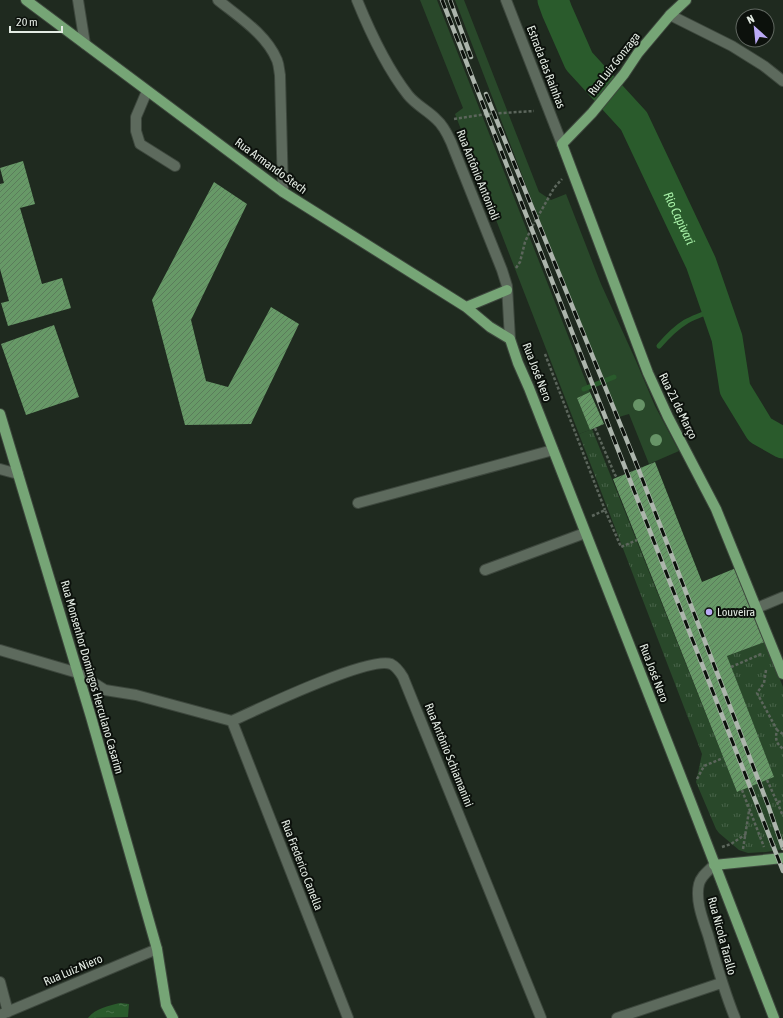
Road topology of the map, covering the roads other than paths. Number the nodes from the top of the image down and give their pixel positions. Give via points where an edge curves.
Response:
1 (26, 0) edge
2 (78, 0) edge
3 (218, 0) edge
4 (357, 0) edge
5 (506, 0) edge
6 (686, 0) edge
7 (670, 15) junction
8 (85, 44) junction
9 (783, 81) edge
10 (147, 91) junction
11 (562, 144) junction
12 (175, 166) dead end
13 (283, 192) junction
14 (507, 288) junction
15 (466, 307) junction
16 (510, 339) junction
17 (0, 414) edge
18 (553, 450) junction
19 (0, 469) edge
20 (18, 474) junction
21 (358, 503) dead end
22 (585, 533) junction
23 (485, 570) dead end
24 (783, 597) edge
25 (756, 608) junction
26 (0, 650) edge
27 (78, 673) junction
28 (783, 674) edge
29 (232, 721) junction
30 (783, 858) edge
31 (714, 865) junction
32 (157, 949) junction
33 (0, 982) edge
34 (721, 983) junction
35 (4, 1014) edge
36 (173, 1018) edge
37 (348, 1018) edge
38 (541, 1018) edge
39 (617, 1018) edge
40 (735, 1018) edge
41 (774, 1018) edge

1 - 8 main road, Rua Armando Stech
2 - 8 street
3 - 13 street via 265,41 278,62
4 - 14 street, Rua Antônio Antonioli via 398,80 416,104 444,128
5 - 11 street, Estrada das Rainhas
6 - 7 main road, Rua Luiz Gonzaga
7 - 9 street via 732,46
7 - 11 main road, Rua Luiz Gonzaga via 592,113
8 - 10 main road, Rua Armando Stech
10 - 12 street via 136,117 140,144
10 - 13 main road, Rua Armando Stech
11 - 25 main road, Rua 21 de Março via 648,374 716,509
13 - 15 main road, Rua Armando Stech
14 - 15 main road
14 - 16 street, Rua Antônio Antonioli
15 - 16 main road, Rua Armando Stech via 490,327
16 - 18 main road, Rua José Nero
17 - 20 main road, Rua Monsenhor Domingos Herculano Casarim
18 - 21 street
18 - 22 main road, Rua José Nero
19 - 20 street
20 - 27 main road, Rua Monsenhor Domingos Herculano Casarim
22 - 23 street
22 - 31 main road, Rua José Nero
24 - 25 street
25 - 28 main road, Rua 21 de Março
26 - 27 street
27 - 29 street via 105,690 136,695
27 - 32 main road, Rua Monsenhor Domingos Herculano Casarim
29 - 37 street, Rua Frederico Canella
29 - 38 street, Rua Antônio Schiamanini via 351,670 380,663 398,668
30 - 31 main road
31 - 34 street, Rua Nicola Tarallo via 703,874 698,896
31 - 41 main road, Rua José Nero
32 - 35 street, Rua Luiz Niero
32 - 36 main road, Rua Monsenhor Domingos Herculano Casarim via 166,1005
33 - 35 street
34 - 39 street
34 - 40 street, Rua Nicola Tarallo

